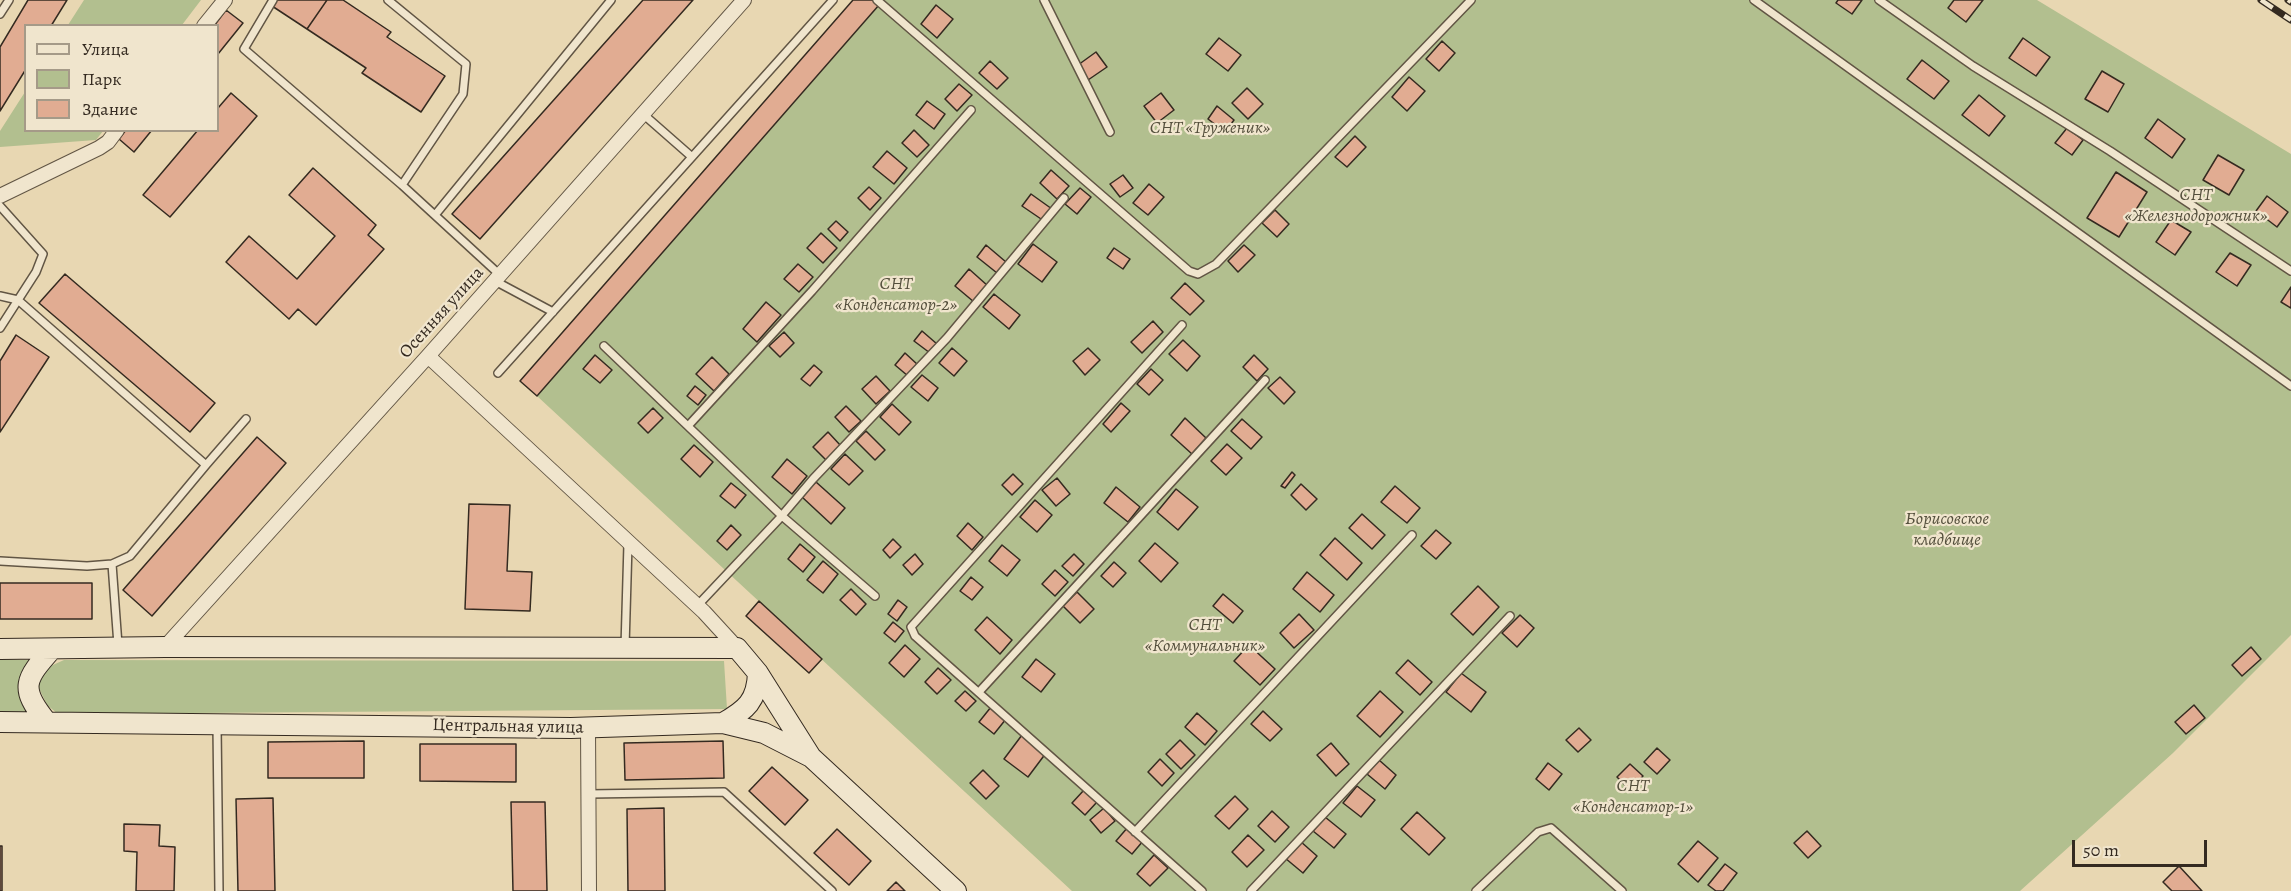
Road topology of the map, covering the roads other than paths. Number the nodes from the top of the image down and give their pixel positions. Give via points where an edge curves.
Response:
1 (9, 0) edge
2 (225, 0) edge
3 (273, 0) edge
4 (388, 0) edge
5 (611, 0) edge
6 (744, 0) edge
7 (833, 0) edge
8 (877, 0) edge
9 (1044, 0) edge
10 (1471, 0) edge
11 (1754, 0) edge
12 (1879, 0) edge
13 (0, 14) edge
14 (206, 24) edge
15 (971, 110) dead end
16 (643, 114) junction
17 (116, 132) edge
18 (1110, 132) dead end
19 (692, 157) junction
20 (402, 185) junction
21 (0, 196) edge
22 (1064, 198) dead end
23 (0, 206) edge
24 (435, 215) junction
25 (2291, 271) edge
26 (497, 278) junction
27 (0, 296) edge
28 (18, 300) junction
29 (553, 312) junction
30 (1182, 325) dead end
31 (0, 328) edge
32 (604, 346) dead end
33 (428, 356) junction
34 (498, 373) dead end
35 (1265, 380) dead end
36 (2291, 386) edge
37 (246, 419) dead end
38 (688, 426) junction
39 (206, 465) junction
40 (782, 516) junction
41 (1412, 535) dead end
42 (628, 542) junction
43 (0, 561) edge
44 (112, 564) junction
45 (875, 596) dead end
46 (697, 606) junction
47 (1510, 616) dead end
48 (165, 647) junction
49 (118, 648) junction
50 (625, 648) junction
51 (738, 648) junction
52 (0, 649) edge
53 (52, 649) junction
54 (758, 673) junction
55 (979, 692) junction
56 (46, 721) junction
57 (0, 722) edge
58 (217, 723) junction
59 (723, 723) junction
60 (588, 728) junction
61 (811, 757) junction
62 (589, 794) junction
63 (1135, 832) junction
64 (219, 891) edge
65 (589, 891) edge
66 (832, 891) edge
67 (956, 891) edge
68 (1202, 891) edge
69 (1251, 891) edge
70 (1476, 891) edge
71 (1622, 891) edge

1 - 13 lane
2 - 14 street
3 - 20 lane via 244,49
4 - 20 lane via 466,64 463,94
5 - 24 lane
6 - 16 street, Осенняя улица
7 - 19 lane
8 - 10 lane via 1189,271 1198,274 1216,264
9 - 18 lane
11 - 36 lane
12 - 25 lane via 1972,66
15 - 38 lane
16 - 19 lane
16 - 26 street, Осенняя улица
17 - 21 street via 99,148
19 - 29 lane
20 - 24 lane
22 - 40 lane via 947,338
23 - 28 lane via 43,254
24 - 26 lane
26 - 29 lane
26 - 33 street, Осенняя улица
27 - 28 lane
28 - 31 lane
28 - 39 lane
29 - 34 lane
30 - 55 lane via 911,627 915,636
32 - 38 lane
33 - 42 street
33 - 48 street, Осенняя улица
35 - 55 lane
37 - 39 lane
38 - 40 lane
39 - 44 lane via 130,556
40 - 45 lane
40 - 46 lane
41 - 63 lane
42 - 46 street
42 - 50 lane
43 - 44 lane
44 - 49 lane
46 - 51 street
47 - 69 lane
48 - 49 street
48 - 50 street
49 - 53 street
50 - 51 street
51 - 54 street
52 - 53 street
53 - 56 street via 32,672 28,690 33,705
54 - 59 street via 753,699 742,712
54 - 61 street
55 - 63 lane
56 - 57 street, Центральная улица
56 - 58 street, Центральная улица
58 - 60 street, Центральная улица
58 - 64 lane
59 - 60 street, Центральная улица
59 - 61 street, Центральная улица via 764,734
60 - 62 street
61 - 67 street, Центральная улица
62 - 65 street
62 - 66 lane via 724,792
63 - 68 lane
70 - 71 lane via 1538,832 1551,828

